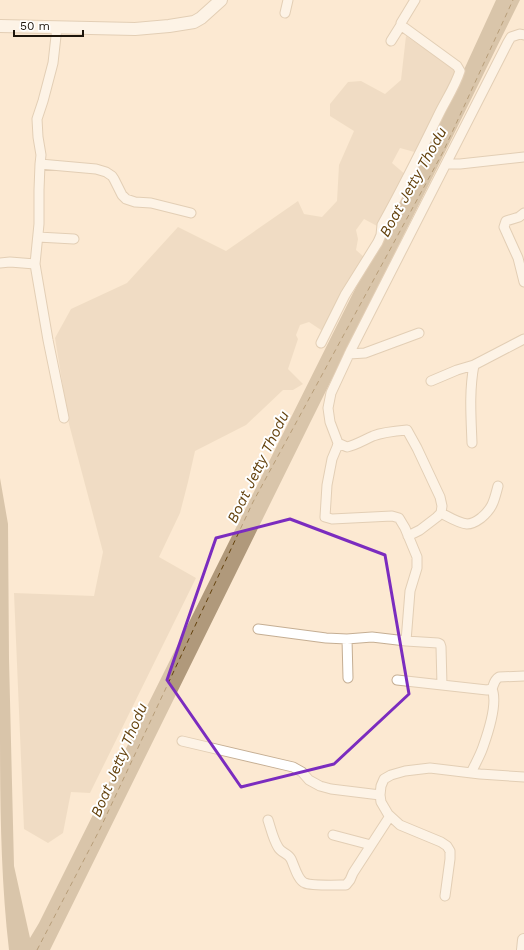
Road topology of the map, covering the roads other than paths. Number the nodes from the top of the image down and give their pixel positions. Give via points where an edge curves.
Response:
1 (221, 0) edge
2 (288, 0) edge
3 (415, 0) edge
4 (285, 13) dead end
5 (402, 25) junction
6 (0, 26) edge
7 (57, 27) junction
8 (524, 35) edge
9 (391, 41) dead end
10 (524, 158) edge
11 (40, 164) junction
12 (446, 164) junction
13 (191, 213) dead end
14 (524, 213) edge
15 (38, 237) junction
16 (74, 239) dead end
17 (0, 263) edge
18 (35, 264) junction
19 (524, 282) edge
20 (419, 333) dead end
21 (524, 339) edge
22 (321, 343) dead end
23 (349, 354) junction
24 (474, 366) junction
25 (432, 381) dead end
26 (64, 418) dead end
27 (338, 442) junction
28 (472, 443) dead end
29 (498, 486) dead end
30 (441, 512) junction
31 (408, 536) junction
32 (258, 629) dead end
33 (347, 639) junction
34 (406, 641) junction
35 (524, 676) edge
36 (348, 678) dead end
37 (397, 680) dead end
38 (442, 686) junction
39 (492, 689) junction
40 (182, 741) dead end
41 (471, 773) junction
42 (524, 777) edge
43 (380, 795) junction
44 (390, 816) junction
45 (268, 820) dead end
46 (333, 835) dead end
47 (371, 845) junction
48 (445, 896) dead end
49 (524, 940) edge
50 (524, 950) edge

1 - 7 main road via 201,18 183,24 135,29
2 - 4 street
3 - 5 street
5 - 9 street
5 - 22 street via 457,66 460,72 382,225 378,242 345,295
6 - 7 main road
7 - 11 street via 53,63 37,119
8 - 12 street via 511,37
10 - 12 street
11 - 13 street via 106,172 114,178 126,199
11 - 15 street
12 - 23 street
14 - 19 street via 506,221 504,227 518,258
15 - 16 street
15 - 18 street
17 - 18 street
18 - 26 street
20 - 23 street via 365,353
21 - 24 street
23 - 27 street via 331,393 328,408 330,422
24 - 25 street
24 - 28 street via 471,402
27 - 30 street via 347,447 354,446 374,436 407,430 440,497
27 - 31 street via 328,479 325,517 332,519 392,516 399,518
29 - 30 street via 489,511 477,522 467,524
30 - 31 street via 437,518
31 - 34 street via 417,557 417,568 410,591
32 - 33 street
33 - 34 street via 372,637
33 - 36 street
34 - 38 street via 440,644
35 - 39 street via 496,678
37 - 38 street
38 - 39 street
39 - 41 street via 494,707 490,726
40 - 43 street via 293,767 309,780 331,789
41 - 42 street
41 - 43 street via 430,768 398,773 384,779
43 - 44 street via 381,802
44 - 47 street
44 - 48 street via 400,825 447,846 450,859
45 - 47 street via 278,847 290,857 305,883 346,885
46 - 47 street
49 - 50 main road

